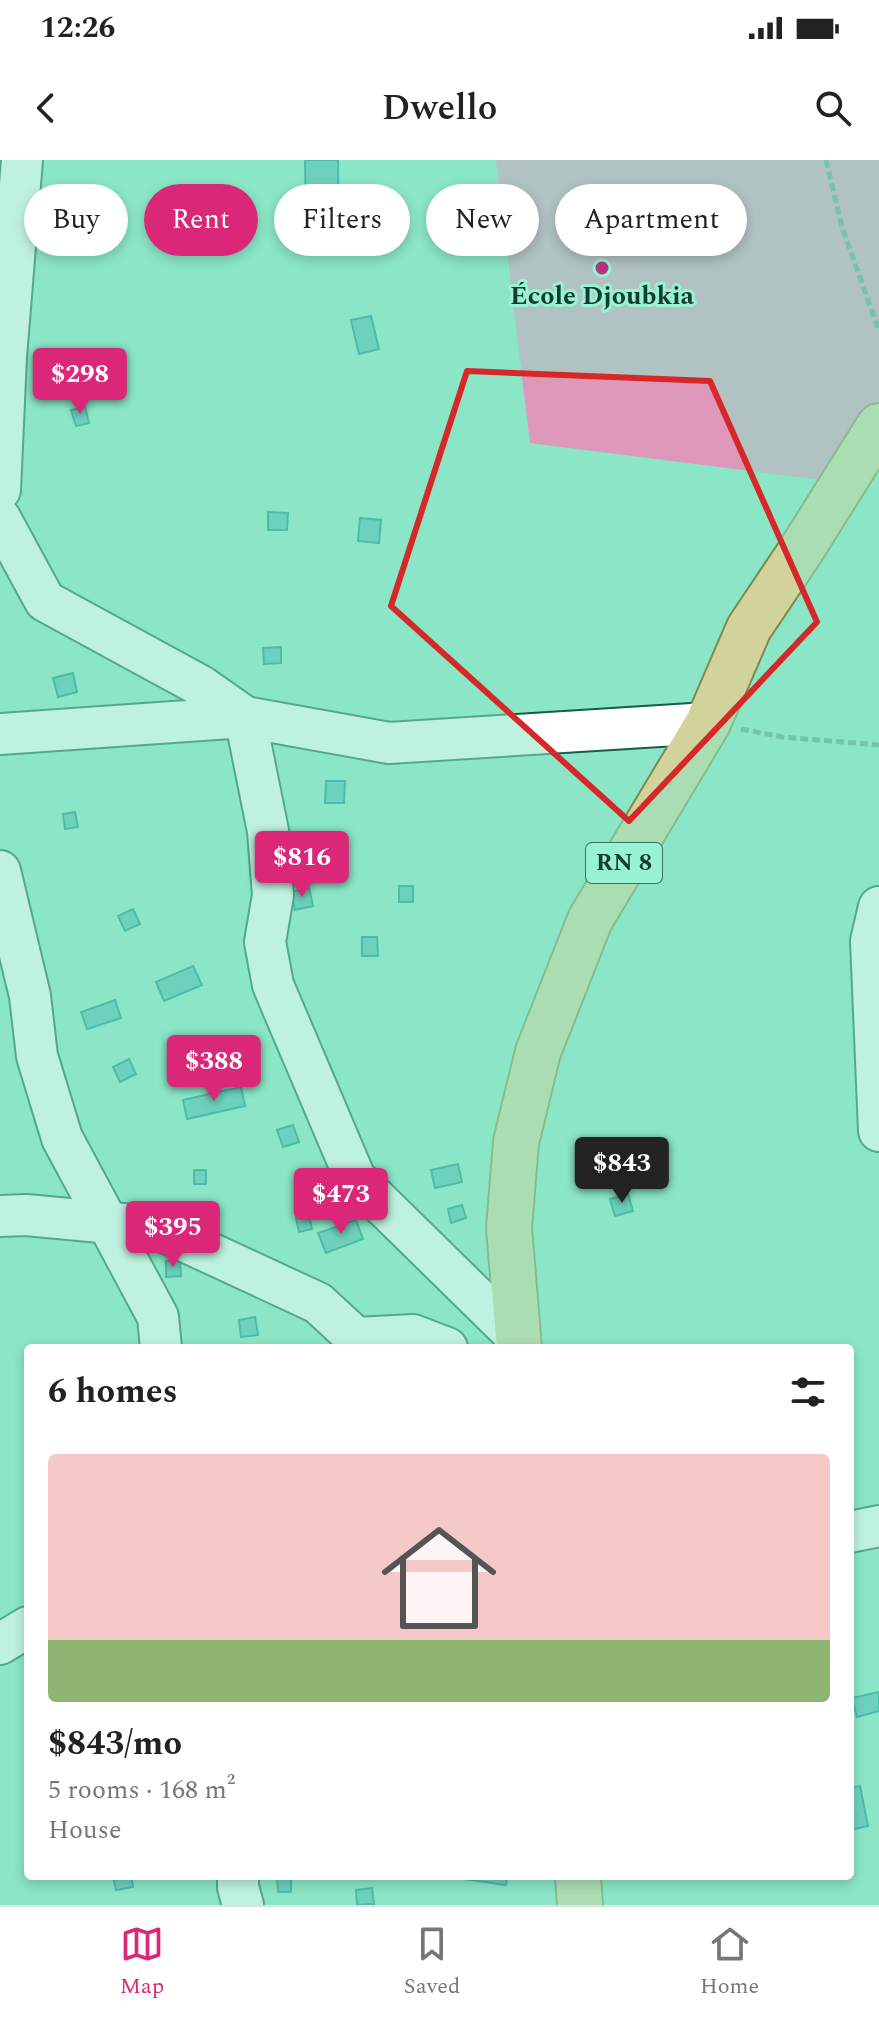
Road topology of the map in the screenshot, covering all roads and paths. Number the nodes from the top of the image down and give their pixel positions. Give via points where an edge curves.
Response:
1 (22, 160) edge
2 (826, 160) edge
3 (879, 331) edge
4 (879, 426) edge
5 (0, 490) edge
6 (0, 518) edge
7 (245, 717) junction
8 (708, 723) junction
9 (0, 734) edge
10 (879, 745) edge
11 (0, 871) edge
12 (879, 907) edge
13 (879, 1131) edge
14 (0, 1216) edge
15 (107, 1223) junction
16 (518, 1342) edge
17 (349, 1343) edge
18 (161, 1344) edge
19 (437, 1344) edge
20 (879, 1526) edge
21 (854, 1531) edge
22 (24, 1629) edge
23 (0, 1644) edge
24 (238, 1880) edge
25 (578, 1880) edge
26 (243, 1905) edge
27 (580, 1905) edge

1 - 5 street
2 - 3 path via 842,227
4 - 8 main road, RN 8 via 749,628
6 - 7 street via 45,601 201,686
7 - 8 street via 389,743
7 - 9 street
7 - 16 street via 268,831 273,895 265,942 273,985 355,1178
8 - 10 path via 782,737
8 - 16 main road, RN 8 via 590,920 538,1052 516,1142 509,1228
11 - 15 street via 30,996 37,1056 62,1138
12 - 13 street via 871,941
14 - 15 street
15 - 17 street via 154,1227 318,1303
15 - 18 street via 158,1317
17 - 19 street via 413,1335
20 - 21 street
22 - 23 street
24 - 26 street
25 - 27 main road

